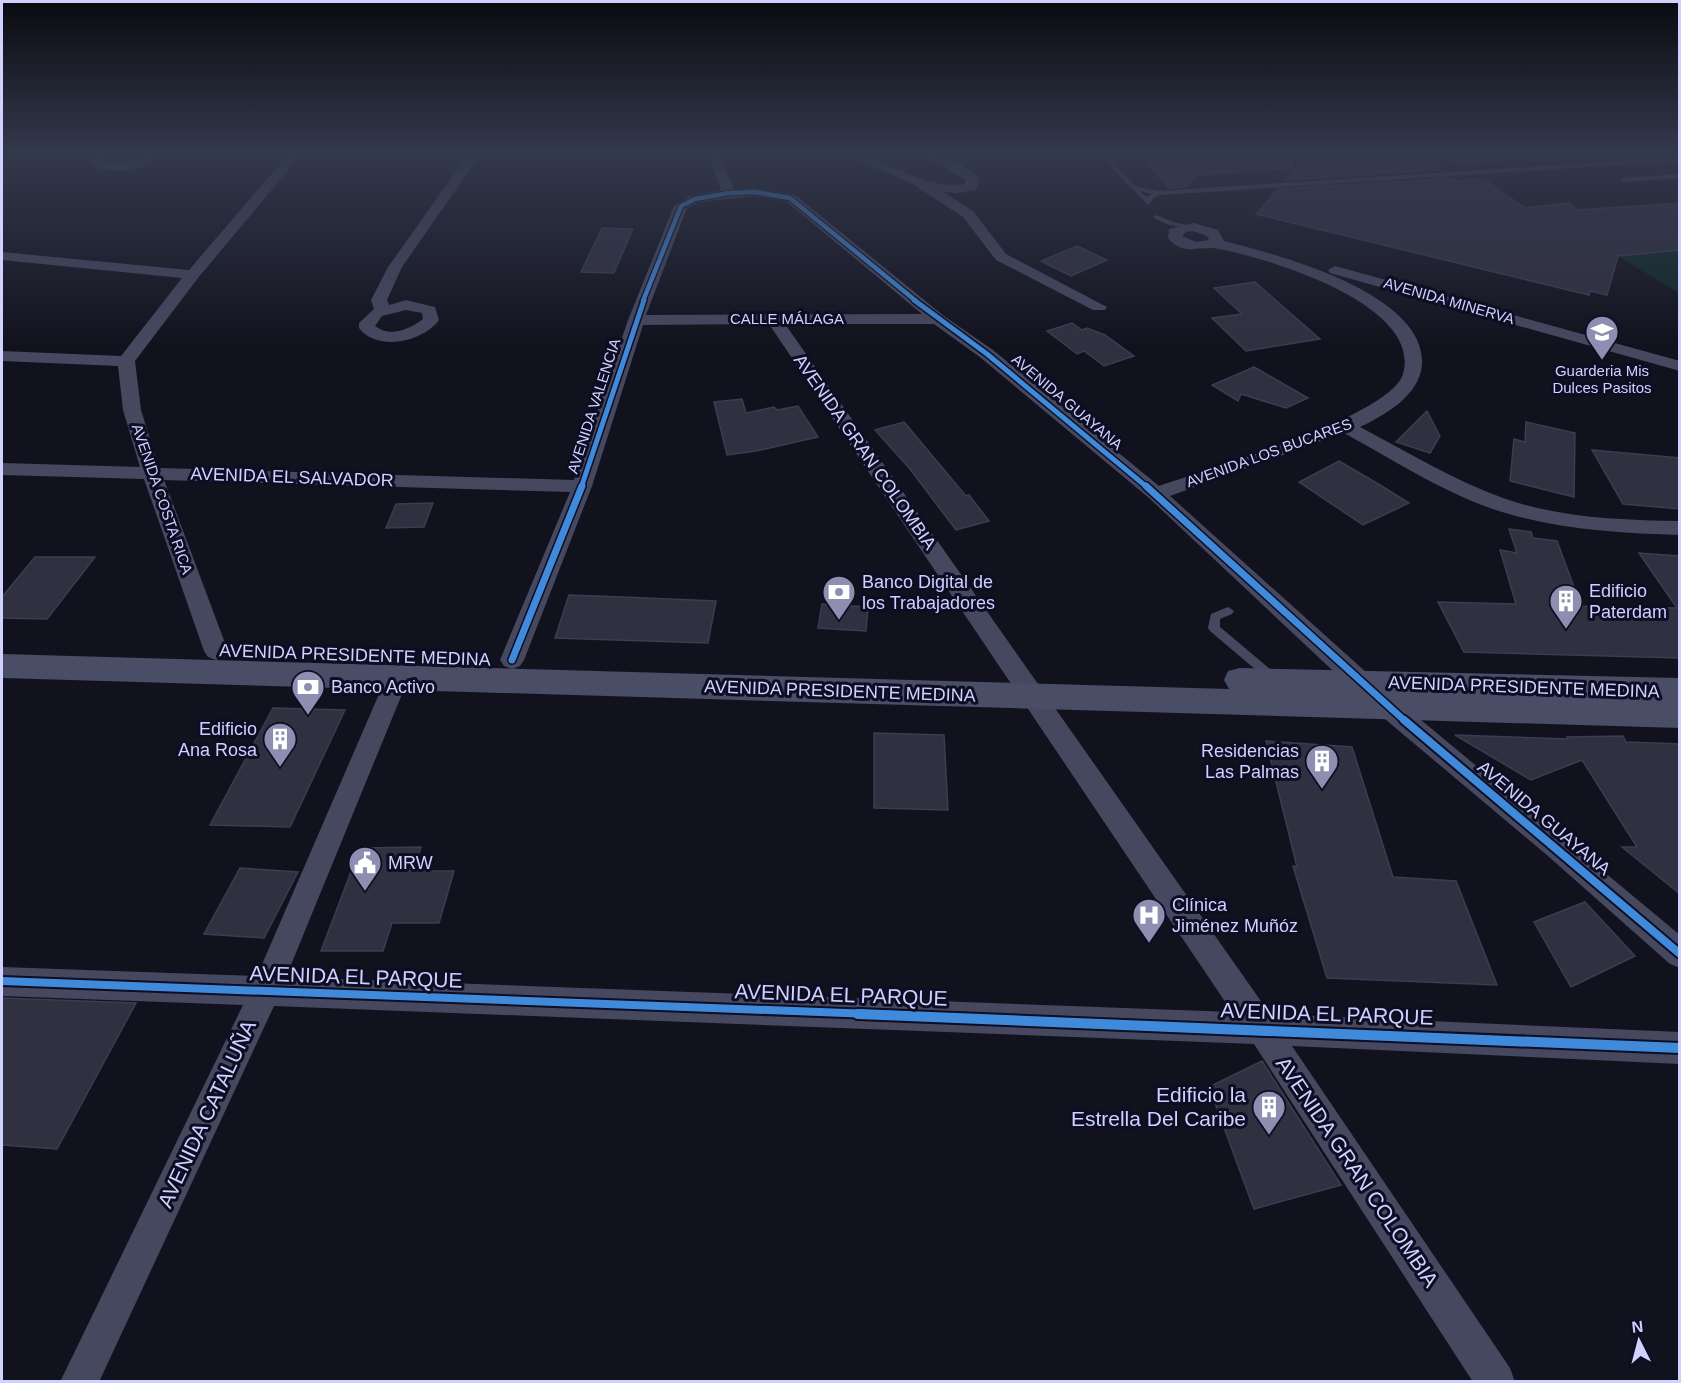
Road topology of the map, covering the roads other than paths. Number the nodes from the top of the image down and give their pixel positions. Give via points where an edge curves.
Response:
1 (242, 217) edge
2 (431, 217) edge
3 (677, 217) edge
4 (813, 217) edge
5 (970, 217) edge
6 (1194, 227) junction
7 (1175, 237) junction
8 (1216, 241) junction
9 (2, 256) edge
10 (193, 275) junction
11 (1443, 300) junction
12 (1099, 307) dead end
13 (385, 309) dead end
14 (773, 319) junction
15 (938, 319) junction
16 (636, 320) junction
17 (1392, 320) junction
18 (2, 356) edge
19 (126, 361) junction
20 (1680, 366) edge
21 (1346, 426) junction
22 (2, 469) edge
23 (151, 472) junction
24 (582, 486) junction
25 (1156, 494) junction
26 (1680, 528) edge
27 (1228, 611) dead end
28 (2, 644) edge
29 (216, 651) junction
30 (512, 660) junction
31 (2, 666) edge
32 (398, 677) junction
33 (1276, 681) junction
34 (1360, 682) junction
35 (1025, 686) junction
36 (1680, 691) edge
37 (1388, 707) junction
38 (1680, 715) edge
39 (1680, 954) edge
40 (2, 981) edge
41 (265, 992) junction
42 (1262, 1029) junction
43 (1680, 1048) edge
44 (79, 1382) edge
45 (1496, 1382) edge

1 - 10 street
2 - 13 street via 395,267 379,300
3 - 16 street, AVENIDA VALENCIA
4 - 15 street, AVENIDA GUAYANA
5 - 12 street via 1001,257
6 - 7 street via 1174,232
6 - 7 lane via 1156,217
6 - 8 street via 1208,230
7 - 8 street via 1195,246
8 - 11 street, AVENIDA MINERVA
8 - 17 street, AVENIDA LOS BUCARES via 1330,278 1355,291
9 - 10 street
10 - 19 street
11 - 17 street via 1394,299 1386,307
11 - 20 street, AVENIDA MINERVA
14 - 15 street, CALLE MÁLAGA
14 - 16 street, CALLE MÁLAGA
14 - 35 street, AVENIDA GRAN COLOMBIA
15 - 25 street, AVENIDA GUAYANA via 987,354
16 - 24 street, AVENIDA VALENCIA
17 - 21 street, AVENIDA LOS BUCARES via 1408,339 1412,352 1414,365 1409,382 1396,396
18 - 19 street
19 - 23 street, AVENIDA COSTA RICA via 132,410
21 - 25 street, AVENIDA LOS BUCARES
21 - 26 street via 1473,494 1510,506 1635,527
22 - 23 street, AVENIDA EL SALVADOR
23 - 24 street, AVENIDA EL SALVADOR
23 - 29 street, AVENIDA COSTA RICA
24 - 30 street, AVENIDA VALENCIA
25 - 34 street, AVENIDA GUAYANA
27 - 33 lane via 1215,617 1214,628
28 - 29 street, AVENIDA PRESIDENTE MEDINA
29 - 30 street, AVENIDA PRESIDENTE MEDINA
30 - 35 street, AVENIDA PRESIDENTE MEDINA
31 - 32 street, AVENIDA PRESIDENTE MEDINA
32 - 35 street, AVENIDA PRESIDENTE MEDINA
32 - 41 street, AVENIDA CATALUÑA
33 - 34 street, AVENIDA PRESIDENTE MEDINA
33 - 35 street, AVENIDA PRESIDENTE MEDINA
34 - 36 street, AVENIDA PRESIDENTE MEDINA
34 - 37 street, AVENIDA GUAYANA
35 - 37 street, AVENIDA PRESIDENTE MEDINA
35 - 42 street, AVENIDA GRAN COLOMBIA
37 - 38 street, AVENIDA PRESIDENTE MEDINA
37 - 39 street, AVENIDA GUAYANA
40 - 41 street, AVENIDA EL PARQUE
41 - 42 street, AVENIDA EL PARQUE
41 - 44 street, AVENIDA CATALUÑA
42 - 43 street, AVENIDA EL PARQUE
42 - 45 street, AVENIDA GRAN COLOMBIA

